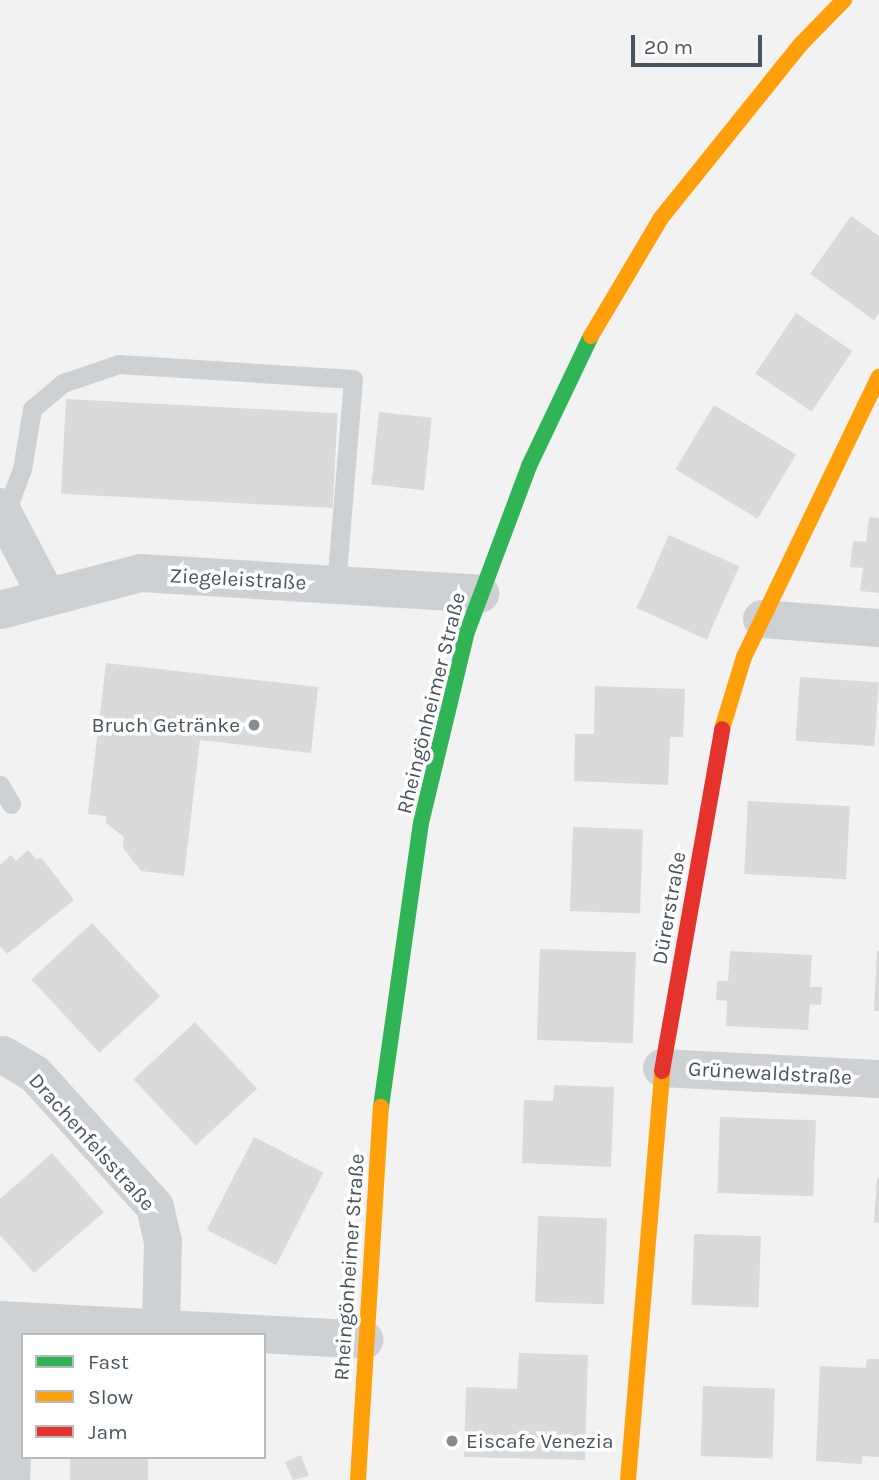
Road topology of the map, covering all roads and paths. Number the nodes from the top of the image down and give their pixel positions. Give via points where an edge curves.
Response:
1 (844, 0) edge
2 (879, 377) edge
3 (3, 510) edge
4 (336, 584) junction
5 (480, 594) junction
6 (46, 595) junction
7 (0, 610) edge
8 (762, 619) junction
9 (879, 628) edge
10 (0, 785) edge
11 (11, 804) dead end
12 (3, 1055) dead end
13 (662, 1068) junction
14 (879, 1079) edge
15 (9, 1321) edge
16 (161, 1325) junction
17 (364, 1340) junction
18 (11, 1480) edge
19 (358, 1480) edge
20 (628, 1480) edge

1 - 5 street, Rheingönheimer Straße via 801,44 661,218 593,333 529,466
2 - 8 street, Dürerstraße
3 - 4 lane via 22,470 32,409 63,383 119,364 353,379
3 - 6 street
4 - 5 street, Ziegeleistraße
4 - 6 street, Ziegeleistraße via 141,573
5 - 17 street, Rheingönheimer Straße via 421,823 397,971
6 - 7 street, Ziegeleistraße
8 - 9 street
8 - 13 street, Dürerstraße via 725,712
10 - 11 lane
12 - 16 street, Drachenfelsstraße via 36,1074 155,1207 163,1242
13 - 14 street, Grünewaldstraße
13 - 20 street, Dürerstraße
15 - 16 street
15 - 18 street
16 - 17 street
17 - 19 street, Rheingönheimer Straße

